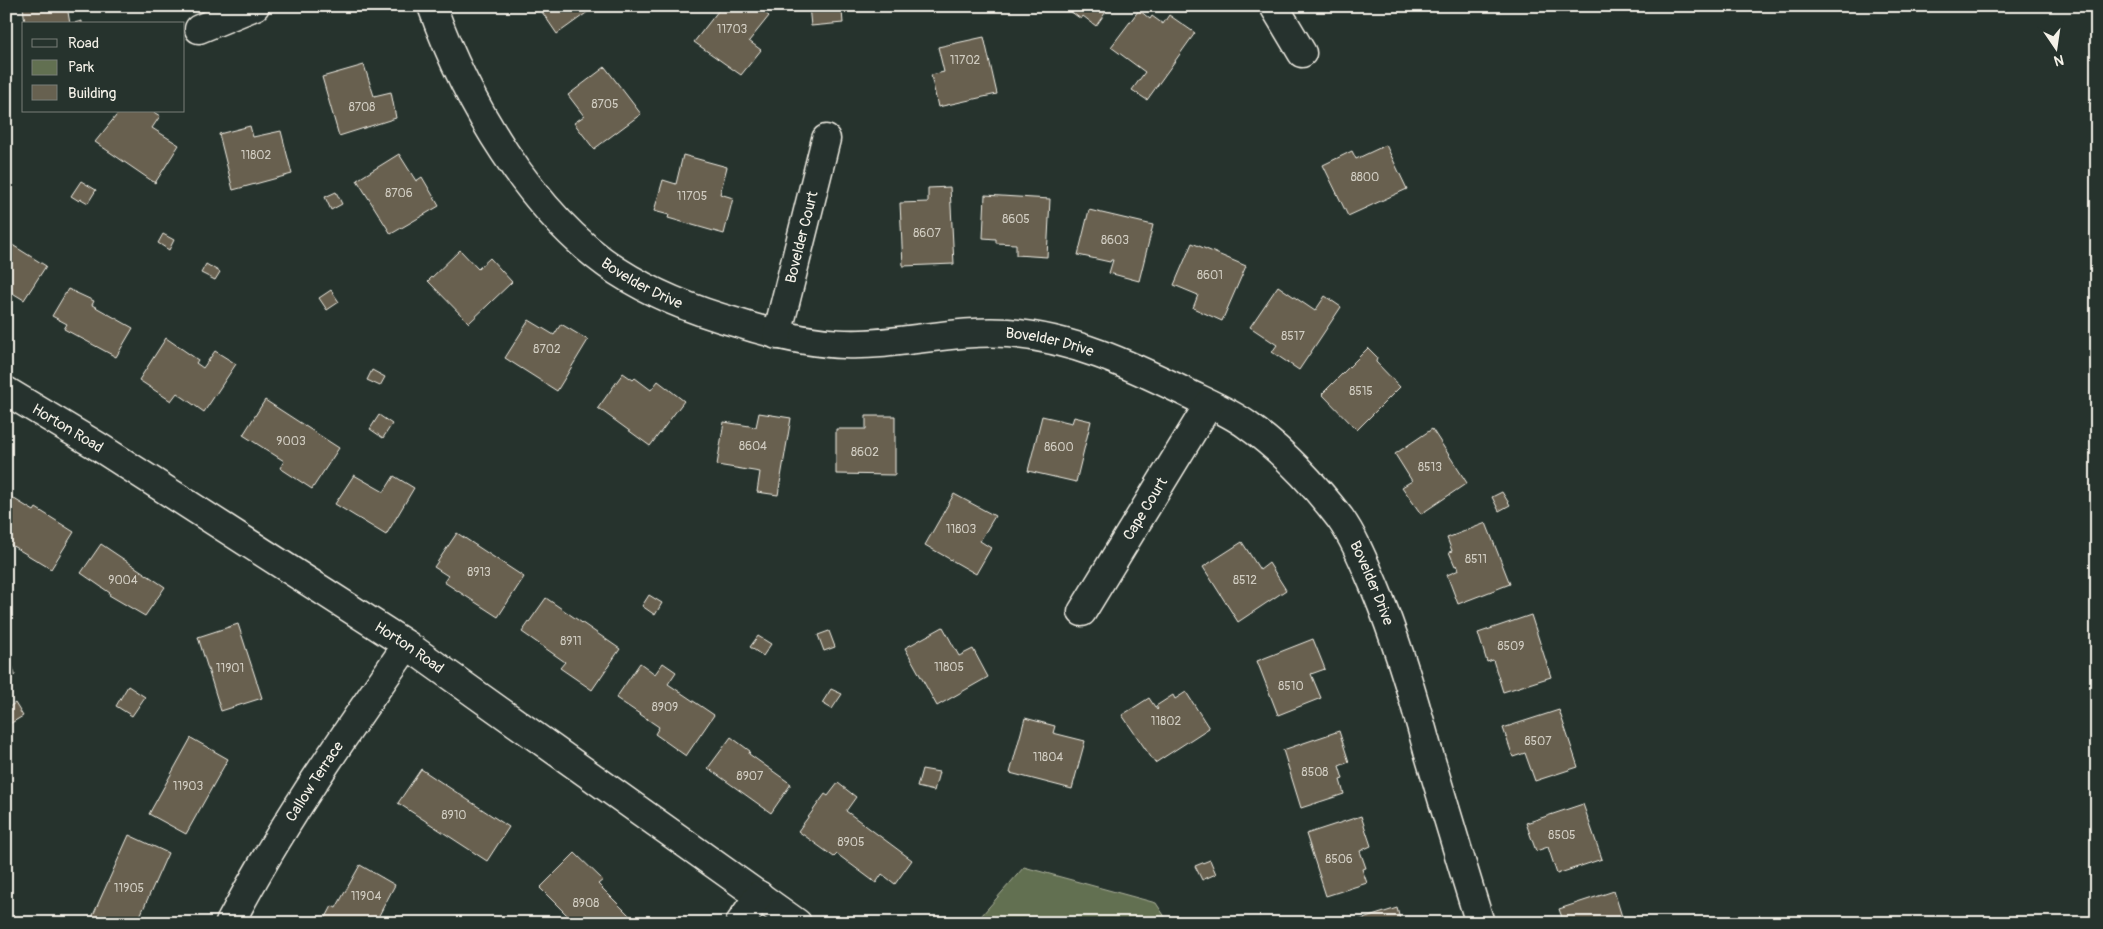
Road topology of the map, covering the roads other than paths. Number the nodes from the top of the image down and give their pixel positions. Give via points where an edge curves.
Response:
1 (255, 6) edge
2 (432, 6) edge
3 (1274, 6) edge
4 (199, 29) dead end
5 (1302, 53) dead end
6 (826, 139) dead end
7 (777, 335) junction
8 (6, 391) edge
9 (1209, 404) junction
10 (1082, 612) dead end
11 (407, 645) junction
12 (759, 895) junction
13 (230, 923) edge
14 (740, 923) edge
15 (797, 923) edge
16 (1480, 923) edge

1 - 4 street
2 - 7 street, Bovelder Drive via 469,93 497,140 526,182 579,240 614,269 648,290 688,308
3 - 5 street
6 - 7 street, Bovelder Court
7 - 9 street, Bovelder Drive via 843,344 1005,333 1042,338 1080,346 1129,364
8 - 11 street, Horton Road
9 - 10 street, Cape Court
9 - 16 street, Bovelder Drive via 1245,423 1316,487 1343,523 1386,614 1408,676
11 - 12 street, Horton Road
11 - 13 street, Callow Terrace via 309,788 252,880
12 - 14 street
12 - 15 street, Horton Road

